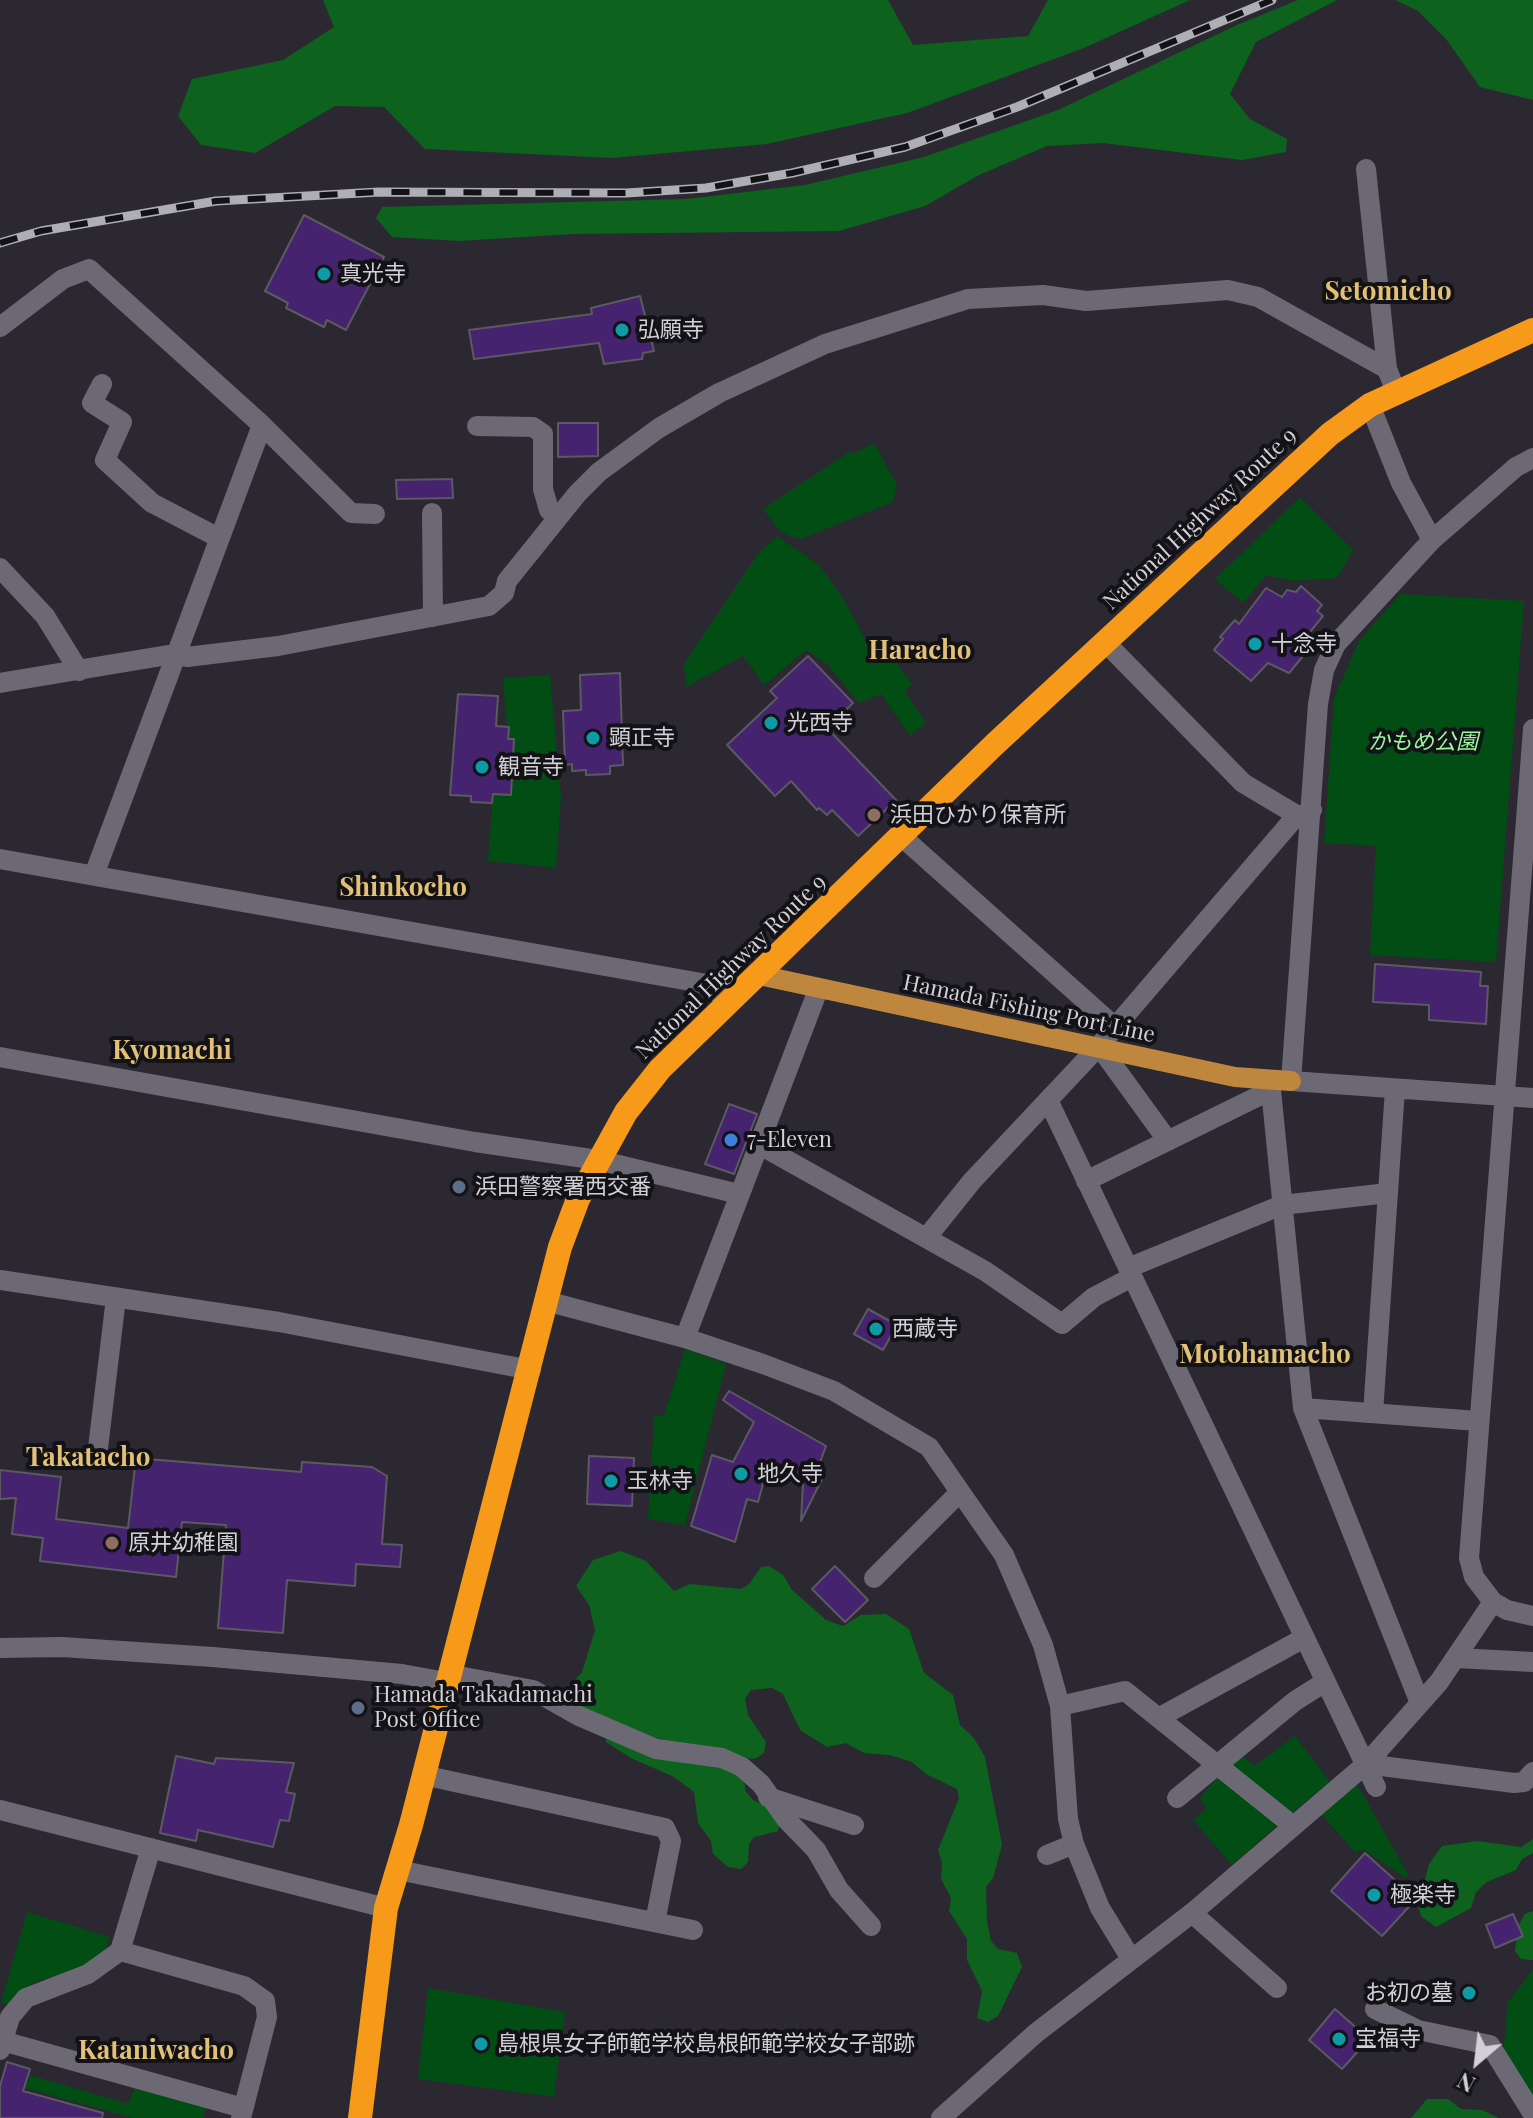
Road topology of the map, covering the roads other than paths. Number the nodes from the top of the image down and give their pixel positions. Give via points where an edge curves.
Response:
1 (1366, 169) dead end
2 (0, 327) edge
3 (1533, 330) edge
4 (1387, 369) junction
5 (102, 384) dead end
6 (1396, 392) junction
7 (1370, 405) junction
8 (262, 425) junction
9 (477, 426) dead end
10 (1533, 458) edge
11 (432, 513) dead end
12 (375, 514) dead end
13 (557, 517) junction
14 (219, 538) junction
15 (1432, 540) junction
16 (0, 568) edge
17 (433, 617) junction
18 (1105, 642) junction
19 (174, 654) junction
20 (79, 671) junction
21 (0, 683) edge
22 (1533, 729) edge
23 (1306, 813) junction
24 (901, 836) junction
25 (0, 859) edge
26 (94, 875) junction
27 (759, 975) junction
28 (818, 990) junction
29 (730, 1002) junction
30 (1115, 1027) junction
31 (1099, 1046) junction
32 (0, 1057) edge
33 (1291, 1081) junction
34 (1270, 1085) junction
35 (1395, 1089) junction
36 (1506, 1096) junction
37 (1533, 1098) edge
38 (1048, 1100) junction
39 (1168, 1141) junction
40 (760, 1145) junction
41 (598, 1160) junction
42 (1086, 1181) junction
43 (1388, 1193) junction
44 (739, 1194) junction
45 (1282, 1205) junction
46 (927, 1237) junction
47 (1130, 1273) junction
48 (0, 1280) edge
49 (116, 1298) junction
50 (546, 1301) junction
51 (685, 1338) junction
52 (531, 1370) junction
53 (1303, 1408) junction
54 (1373, 1413) junction
55 (1478, 1421) junction
56 (98, 1448) dead end
57 (960, 1492) junction
58 (874, 1578) dead end
59 (1493, 1602) junction
60 (1533, 1616) edge
61 (1304, 1638) junction
62 (0, 1648) edge
63 (1456, 1658) junction
64 (1533, 1662) edge
65 (447, 1678) junction
66 (1325, 1682) junction
67 (1420, 1703) junction
68 (1060, 1706) junction
69 (1160, 1717) junction
70 (1217, 1764) junction
71 (1366, 1764) junction
72 (1533, 1772) edge
73 (423, 1775) junction
74 (1376, 1787) dead end
75 (768, 1797) junction
76 (1177, 1798) dead end
77 (0, 1810) edge
78 (854, 1825) dead end
79 (1292, 1825) junction
80 (1074, 1844) junction
81 (151, 1848) junction
82 (1047, 1855) dead end
83 (398, 1870) junction
84 (386, 1908) junction
85 (1192, 1913) junction
86 (655, 1922) junction
87 (871, 1926) dead end
88 (693, 1930) dead end
89 (120, 1951) junction
90 (1130, 1957) junction
91 (1277, 1988) dead end
92 (1375, 2009) dead end
93 (1, 2045) edge
94 (242, 2113) edge
95 (1533, 2114) edge
96 (360, 2118) edge
97 (941, 2118) edge

1 - 4 street
2 - 8 street via 63,279 89,269
3 - 6 highway, National Highway Route 9
4 - 6 street
4 - 13 street via 1258,297 1228,290 1086,301 1043,295 968,299 825,344 719,393 599,472
5 - 14 street via 92,403 122,422 105,460 152,503
6 - 7 highway, National Highway Route 9
7 - 15 street via 1401,483
7 - 18 highway, National Highway Route 9 via 1330,434
8 - 12 street via 351,513
8 - 14 street
9 - 13 street via 533,427 543,434 543,489 549,510
10 - 15 street
11 - 17 street
13 - 17 street via 507,581 504,593 489,606
14 - 19 street
15 - 23 street via 1336,644 1324,670
16 - 20 street via 45,616
17 - 19 street via 278,646
18 - 23 street via 1243,783
18 - 24 highway, National Highway Route 9
19 - 20 street
19 - 26 street
20 - 21 street
22 - 36 street
23 - 30 street via 1292,821
23 - 33 street
24 - 27 highway, National Highway Route 9
24 - 30 street
25 - 26 street
26 - 29 street via 707,984
27 - 28 main road, Hamada Fishing Port Line
27 - 29 highway, National Highway Route 9
28 - 31 main road, Hamada Fishing Port Line
28 - 40 street
29 - 41 highway, National Highway Route 9 via 660,1069
30 - 31 street
31 - 34 main road, Hamada Fishing Port Line
31 - 38 street
31 - 39 street
32 - 41 street
33 - 34 main road, Hamada Fishing Port Line
33 - 35 street
34 - 39 street
34 - 45 street
35 - 36 street
35 - 43 street
36 - 37 street
36 - 55 street
38 - 42 street
38 - 46 street
39 - 42 street
40 - 44 street
40 - 46 street
41 - 44 street
41 - 50 highway, National Highway Route 9 via 560,1247
42 - 47 street
43 - 45 street
43 - 54 street
44 - 51 street
45 - 47 street
45 - 53 street
46 - 47 street via 1062,1324
47 - 61 street
48 - 49 street
49 - 52 street via 279,1322
49 - 56 street
50 - 51 street
50 - 52 highway, National Highway Route 9
51 - 57 street via 834,1391 883,1417 929,1447
52 - 65 highway, National Highway Route 9
53 - 54 street
53 - 67 street
54 - 55 street
55 - 59 street via 1469,1558 1478,1585
57 - 58 street
57 - 68 street via 1016,1578
59 - 60 street
59 - 63 street
61 - 66 street
61 - 69 street
62 - 65 street via 213,1657
63 - 64 street
63 - 67 street
65 - 73 highway, National Highway Route 9
65 - 75 street via 533,1690 656,1749 722,1758 742,1767
66 - 70 street
66 - 71 street
67 - 71 street
68 - 69 street via 1125,1691
68 - 80 street
69 - 70 street
70 - 76 street
70 - 79 street
71 - 72 street via 1514,1783 1524,1782
71 - 74 street
71 - 79 street
73 - 83 highway, National Highway Route 9
73 - 86 street via 665,1828 671,1841
75 - 78 street
75 - 87 street via 816,1850 839,1890
77 - 81 street
79 - 85 street
80 - 82 street
80 - 90 street via 1100,1908
81 - 84 street
81 - 89 street
83 - 84 highway, National Highway Route 9
83 - 86 street
84 - 96 highway, National Highway Route 9
85 - 90 street
85 - 91 street
86 - 88 street
89 - 93 street via 88,1974 26,1998 10,2017
89 - 94 street via 244,1986 265,2001 267,2017
90 - 97 street
92 - 95 street via 1418,2030 1490,2045
93 - 94 street

